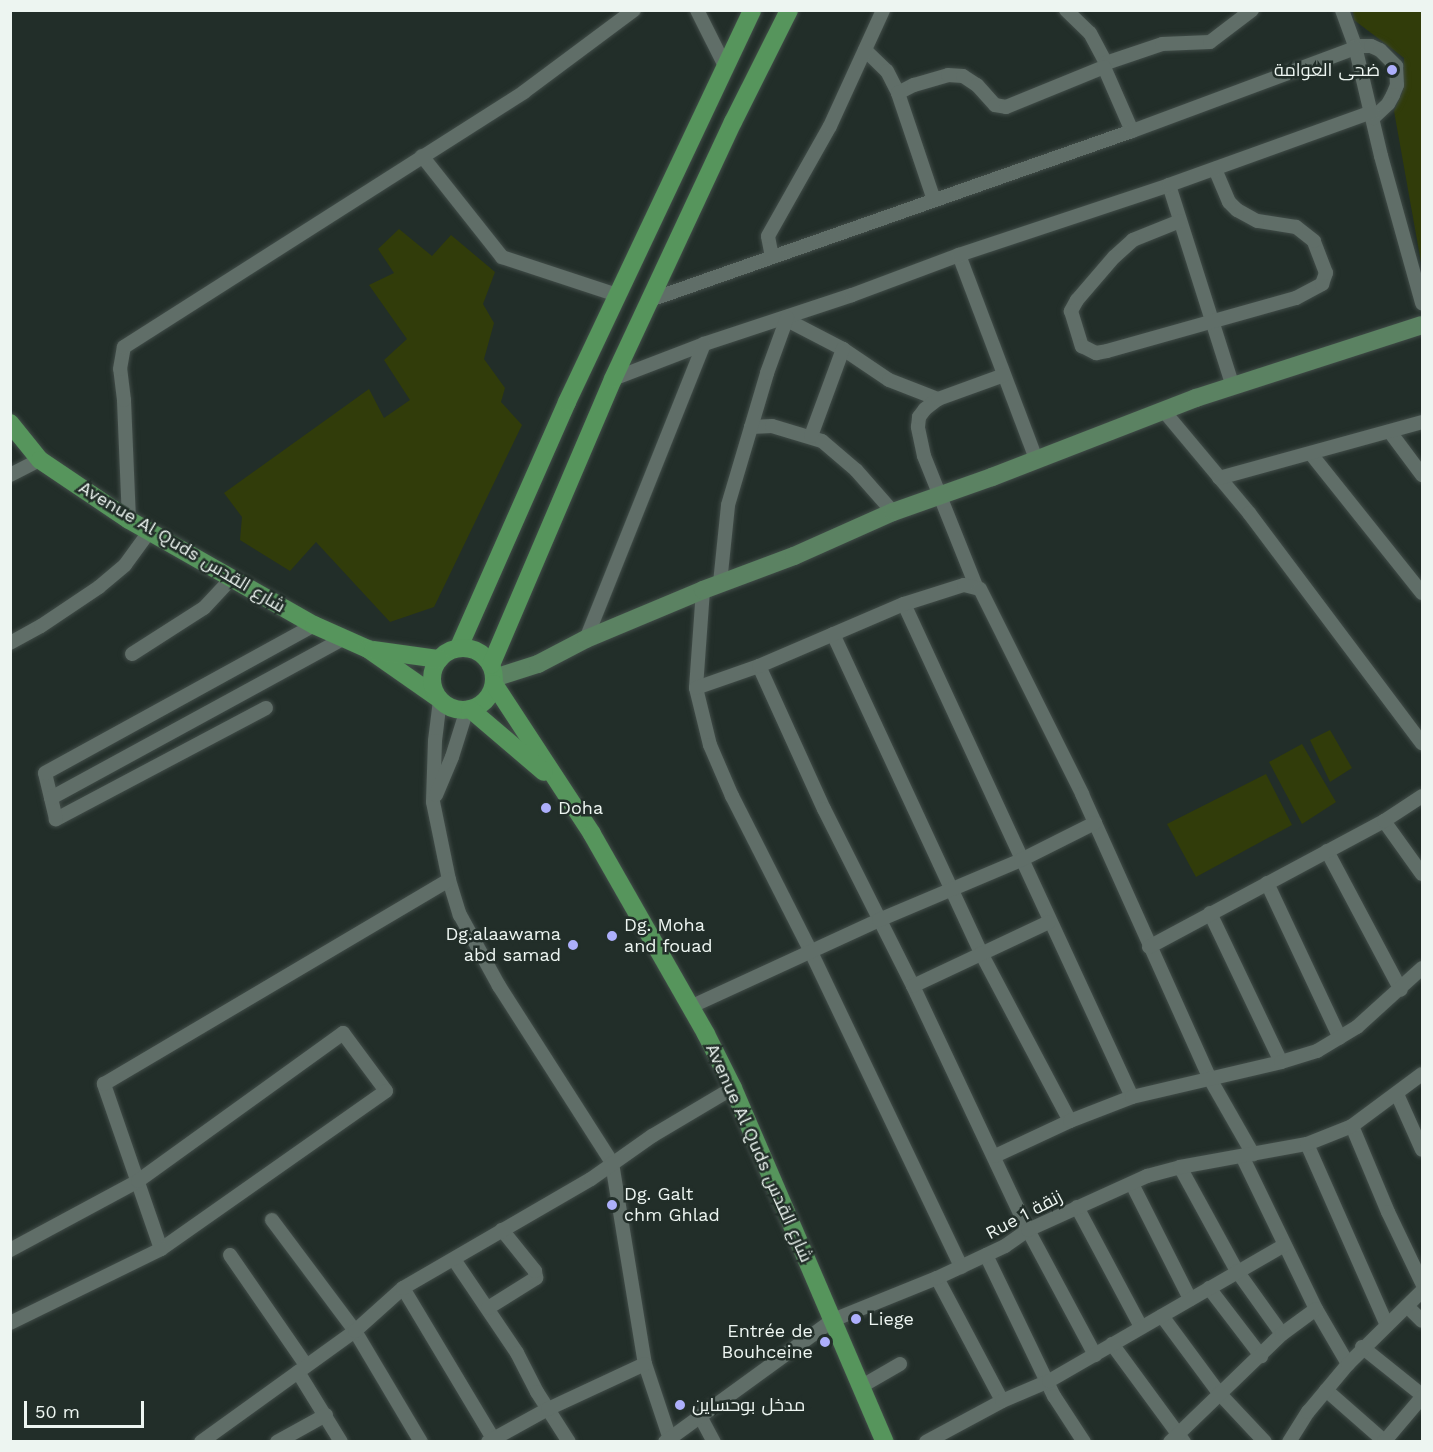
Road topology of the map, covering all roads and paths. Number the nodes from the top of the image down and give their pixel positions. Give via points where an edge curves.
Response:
1 (634, 10) edge
2 (697, 10) edge
3 (752, 10) edge
4 (789, 10) edge
5 (884, 10) edge
6 (1066, 10) edge
7 (1252, 10) edge
8 (1342, 10) edge
9 (1355, 47) junction
10 (865, 51) junction
11 (1105, 65) junction
12 (725, 66) junction
13 (898, 93) junction
14 (1372, 115) junction
15 (1132, 131) junction
16 (422, 156) junction
17 (1215, 169) junction
18 (1169, 185) junction
19 (934, 200) junction
20 (1180, 222) junction
21 (959, 255) junction
22 (772, 256) junction
23 (616, 295) junction
24 (653, 299) junction
25 (1422, 303) edge
26 (787, 319) junction
27 (1213, 321) junction
28 (1422, 325) edge
29 (704, 344) junction
30 (843, 349) junction
31 (1004, 375) junction
32 (614, 379) junction
33 (1233, 387) junction
34 (938, 399) junction
35 (1163, 410) junction
36 (1422, 422) edge
37 (10, 423) edge
38 (751, 427) junction
39 (1390, 432) junction
40 (811, 436) junction
41 (1311, 454) junction
42 (1036, 459) junction
43 (40, 460) junction
44 (10, 475) edge
45 (1422, 475) edge
46 (1220, 478) junction
47 (940, 496) junction
48 (893, 512) junction
49 (129, 520) junction
50 (149, 532) junction
51 (232, 578) junction
52 (720, 583) junction
53 (976, 586) junction
54 (703, 590) junction
55 (1422, 593) edge
56 (904, 604) junction
57 (314, 625) junction
58 (833, 634) junction
59 (345, 638) junction
60 (586, 639) junction
61 (10, 643) edge
62 (459, 647) junction
63 (368, 649) junction
64 (132, 654) dead end
65 (439, 659) junction
66 (759, 666) junction
67 (493, 676) junction
68 (696, 688) junction
69 (439, 699) junction
70 (266, 708) dead end
71 (469, 709) junction
72 (1422, 743) edge
73 (557, 782) junction
74 (1422, 796) edge
75 (51, 798) junction
76 (433, 802) junction
77 (1384, 821) junction
78 (1095, 823) junction
79 (1327, 851) junction
80 (1021, 860) junction
81 (1422, 874) edge
82 (449, 880) junction
83 (1267, 883) junction
84 (952, 889) junction
85 (1210, 913) junction
86 (879, 920) junction
87 (1049, 922) junction
88 (1149, 947) junction
89 (811, 952) junction
90 (981, 953) junction
91 (1422, 968) edge
92 (913, 986) junction
93 (1401, 990) junction
94 (690, 1007) junction
95 (1341, 1038) junction
96 (1281, 1062) junction
97 (1422, 1074) edge
98 (1209, 1077) junction
99 (733, 1088) junction
100 (1398, 1094) junction
101 (1132, 1097) junction
102 (1070, 1121) junction
103 (1352, 1126) junction
104 (1307, 1144) junction
105 (1422, 1150) edge
106 (1248, 1155) junction
107 (995, 1156) junction
108 (612, 1163) junction
109 (1180, 1167) junction
110 (138, 1181) junction
111 (1132, 1184) junction
112 (1077, 1207) junction
113 (272, 1220) dead end
114 (502, 1230) junction
115 (1028, 1230) junction
116 (1285, 1245) junction
117 (161, 1249) junction
118 (10, 1250) edge
119 (230, 1255) dead end
120 (986, 1255) junction
121 (455, 1261) junction
122 (961, 1267) junction
123 (1237, 1271) junction
124 (937, 1278) junction
125 (1422, 1282) edge
126 (404, 1288) junction
127 (1209, 1288) junction
128 (1422, 1290) edge
129 (1190, 1299) junction
130 (1407, 1306) junction
131 (488, 1308) junction
132 (1316, 1309) junction
133 (1162, 1316) junction
134 (833, 1320) junction
135 (1422, 1321) edge
136 (10, 1323) edge
137 (1387, 1325) junction
138 (1141, 1327) junction
139 (355, 1331) junction
140 (1282, 1334) junction
141 (1112, 1344) junction
142 (1362, 1347) junction
143 (1095, 1355) junction
144 (1261, 1356) junction
145 (900, 1364) dead end
146 (1347, 1364) junction
147 (645, 1365) junction
148 (302, 1369) junction
149 (1049, 1381) junction
150 (862, 1386) junction
151 (1326, 1390) junction
152 (1219, 1393) junction
153 (1422, 1396) edge
154 (1002, 1401) junction
155 (548, 1409) junction
156 (326, 1415) junction
157 (700, 1416) junction
158 (1177, 1439) edge
159 (1294, 1440) edge
160 (493, 1441) edge
161 (668, 1441) edge
162 (201, 1442) edge
163 (277, 1442) edge
164 (341, 1442) edge
165 (421, 1442) edge
166 (569, 1442) edge
167 (714, 1442) edge
168 (885, 1442) edge
169 (926, 1442) edge
170 (1084, 1442) edge
171 (1265, 1442) edge

1 - 16 street via 524,92
2 - 12 street
3 - 12 main road
4 - 24 main road
5 - 10 street
6 - 11 street via 1084,24
7 - 11 street via 1210,42 1162,44
8 - 9 street
9 - 14 street
9 - 14 street via 1380,50 1396,66 1394,95
9 - 15 street
10 - 13 street via 887,71
10 - 22 street via 830,126 768,236
11 - 13 street via 1005,107 995,105 973,81 958,75 924,81
11 - 15 street
12 - 23 main road
13 - 19 street
14 - 17 street
14 - 25 street
15 - 19 street
16 - 23 street via 502,257
16 - 49 street via 124,347 120,369
17 - 18 street
17 - 27 street via 1229,202 1245,216 1266,224 1296,227 1306,233 1319,251 1326,273 1323,284 1310,292
18 - 20 street
18 - 21 street
19 - 22 street
20 - 27 street
20 - 27 street via 1146,233 1114,257 1071,311 1078,338 1088,350 1107,351
21 - 26 street
21 - 31 street
22 - 24 street
23 - 62 main road
24 - 32 main road
26 - 29 street
26 - 30 street
26 - 38 street
27 - 33 street
28 - 33 street
29 - 32 street
29 - 60 street
30 - 34 street via 889,380
30 - 40 street
31 - 34 street
31 - 42 street
32 - 67 main road
33 - 35 street
34 - 47 street via 920,417 918,427 924,456
35 - 42 street
35 - 46 street
36 - 39 street
37 - 43 main road, Avenue Al Quds شارع القدس
38 - 40 street via 772,426
38 - 52 street via 728,505
39 - 41 street
39 - 45 street
40 - 48 street via 856,470
41 - 46 street
41 - 55 street
42 - 47 street
43 - 44 street
43 - 49 main road, Avenue Al Quds شارع القدس
46 - 72 street
47 - 48 street
47 - 53 street
48 - 52 street via 794,556
49 - 50 main road, Avenue Al Quds شارع القدس
50 - 51 main road, Avenue Al Quds شارع القدس
50 - 61 street via 125,565 99,587
51 - 57 main road, Avenue Al Quds شارع القدس
51 - 64 street via 204,608
52 - 54 street
53 - 56 street via 957,586
53 - 78 street via 988,602
54 - 60 street
54 - 68 street
56 - 58 street
56 - 80 street
57 - 59 main road, Avenue Al Quds شارع القدس
57 - 75 street via 45,773
58 - 66 street
58 - 84 street
59 - 63 main road, Avenue Al Quds شارع القدس
59 - 75 street
60 - 67 street via 538,664
62 - 65 main road
62 - 67 main road via 478,652
63 - 65 main road, Avenue Al Quds شارع القدس
63 - 69 main road, Avenue Al Quds شارع القدس
65 - 69 main road via 432,671 432,686
66 - 68 street
66 - 86 street
67 - 71 main road via 489,695
67 - 73 main road, Avenue Al Quds شارع القدس
68 - 89 street via 710,745 732,796
69 - 71 main road via 453,708
69 - 76 street
70 - 75 street via 56,819
71 - 73 main road, Avenue Al Quds شارع القدس
71 - 76 street
73 - 94 main road, Avenue Al Quds شارع القدس via 602,850
74 - 77 street
76 - 82 street
77 - 79 street
77 - 81 street
78 - 80 street
78 - 88 street
79 - 83 street
79 - 93 street
80 - 84 street
80 - 87 street
82 - 108 street via 460,915 499,986
82 - 110 street via 104,1084
83 - 85 street
83 - 95 street
84 - 86 street
84 - 90 street
85 - 88 street
85 - 96 street
86 - 89 street
86 - 92 street
87 - 90 street
87 - 101 street
88 - 98 street
89 - 94 street
89 - 122 street
90 - 92 street
90 - 102 street
91 - 93 street
92 - 107 street
93 - 95 street
94 - 99 main road, Avenue Al Quds شارع القدس
95 - 96 street
96 - 98 street
97 - 100 street, Rue 1 زنقة
98 - 101 street
98 - 106 street
99 - 108 street
99 - 134 main road, Avenue Al Quds شارع القدس
100 - 103 street, Rue 1 زنقة
100 - 105 street
101 - 102 street
102 - 107 street
103 - 104 street, Rue 1 زنقة
103 - 125 street
104 - 106 street, Rue 1 زنقة
104 - 137 street
106 - 109 street, Rue 1 زنقة
106 - 116 street
107 - 115 street
108 - 114 street
108 - 147 street
109 - 111 street, Rue 1 زنقة
109 - 123 street
110 - 117 street
110 - 117 street via 343,1033 386,1091
110 - 118 street
111 - 112 street, Rue 1 زنقة
111 - 129 street
112 - 115 street, Rue 1 زنقة
112 - 138 street
113 - 139 street
114 - 121 street
114 - 131 street via 535,1271 536,1278
115 - 120 street, Rue 1 زنقة
115 - 143 street
116 - 123 street
116 - 132 street
117 - 136 street
119 - 148 street
120 - 122 street, Rue 1 زنقة
120 - 149 street
121 - 126 street
121 - 131 street
122 - 124 street, Rue 1 زنقة
123 - 127 street
123 - 140 street
124 - 134 street, Rue 1 زنقة
124 - 154 street
126 - 139 street
126 - 160 street
127 - 129 street
127 - 144 street
128 - 130 street
129 - 133 street
130 - 135 street
130 - 137 street
131 - 155 street
132 - 140 street
132 - 146 street
133 - 138 street
133 - 152 street
134 - 150 main road, Avenue Al Quds شارع القدس
134 - 157 street, Rue 1 زنقة
137 - 142 street
138 - 141 street
139 - 148 street
139 - 165 street
140 - 144 street
141 - 143 street
141 - 158 street
142 - 146 street
142 - 153 street
143 - 149 street
144 - 152 street
145 - 150 street
146 - 151 street
147 - 155 street
147 - 161 street
148 - 156 street
148 - 162 street
149 - 154 street
149 - 170 street via 1063,1412
150 - 168 main road, Avenue Al Quds شارع القدس
151 - 153 street via 1384,1442
151 - 159 street
152 - 158 street
152 - 171 street
154 - 169 street
155 - 160 street
155 - 166 street
156 - 163 street
156 - 164 street
157 - 161 street, Rue 1 زنقة
157 - 167 street

